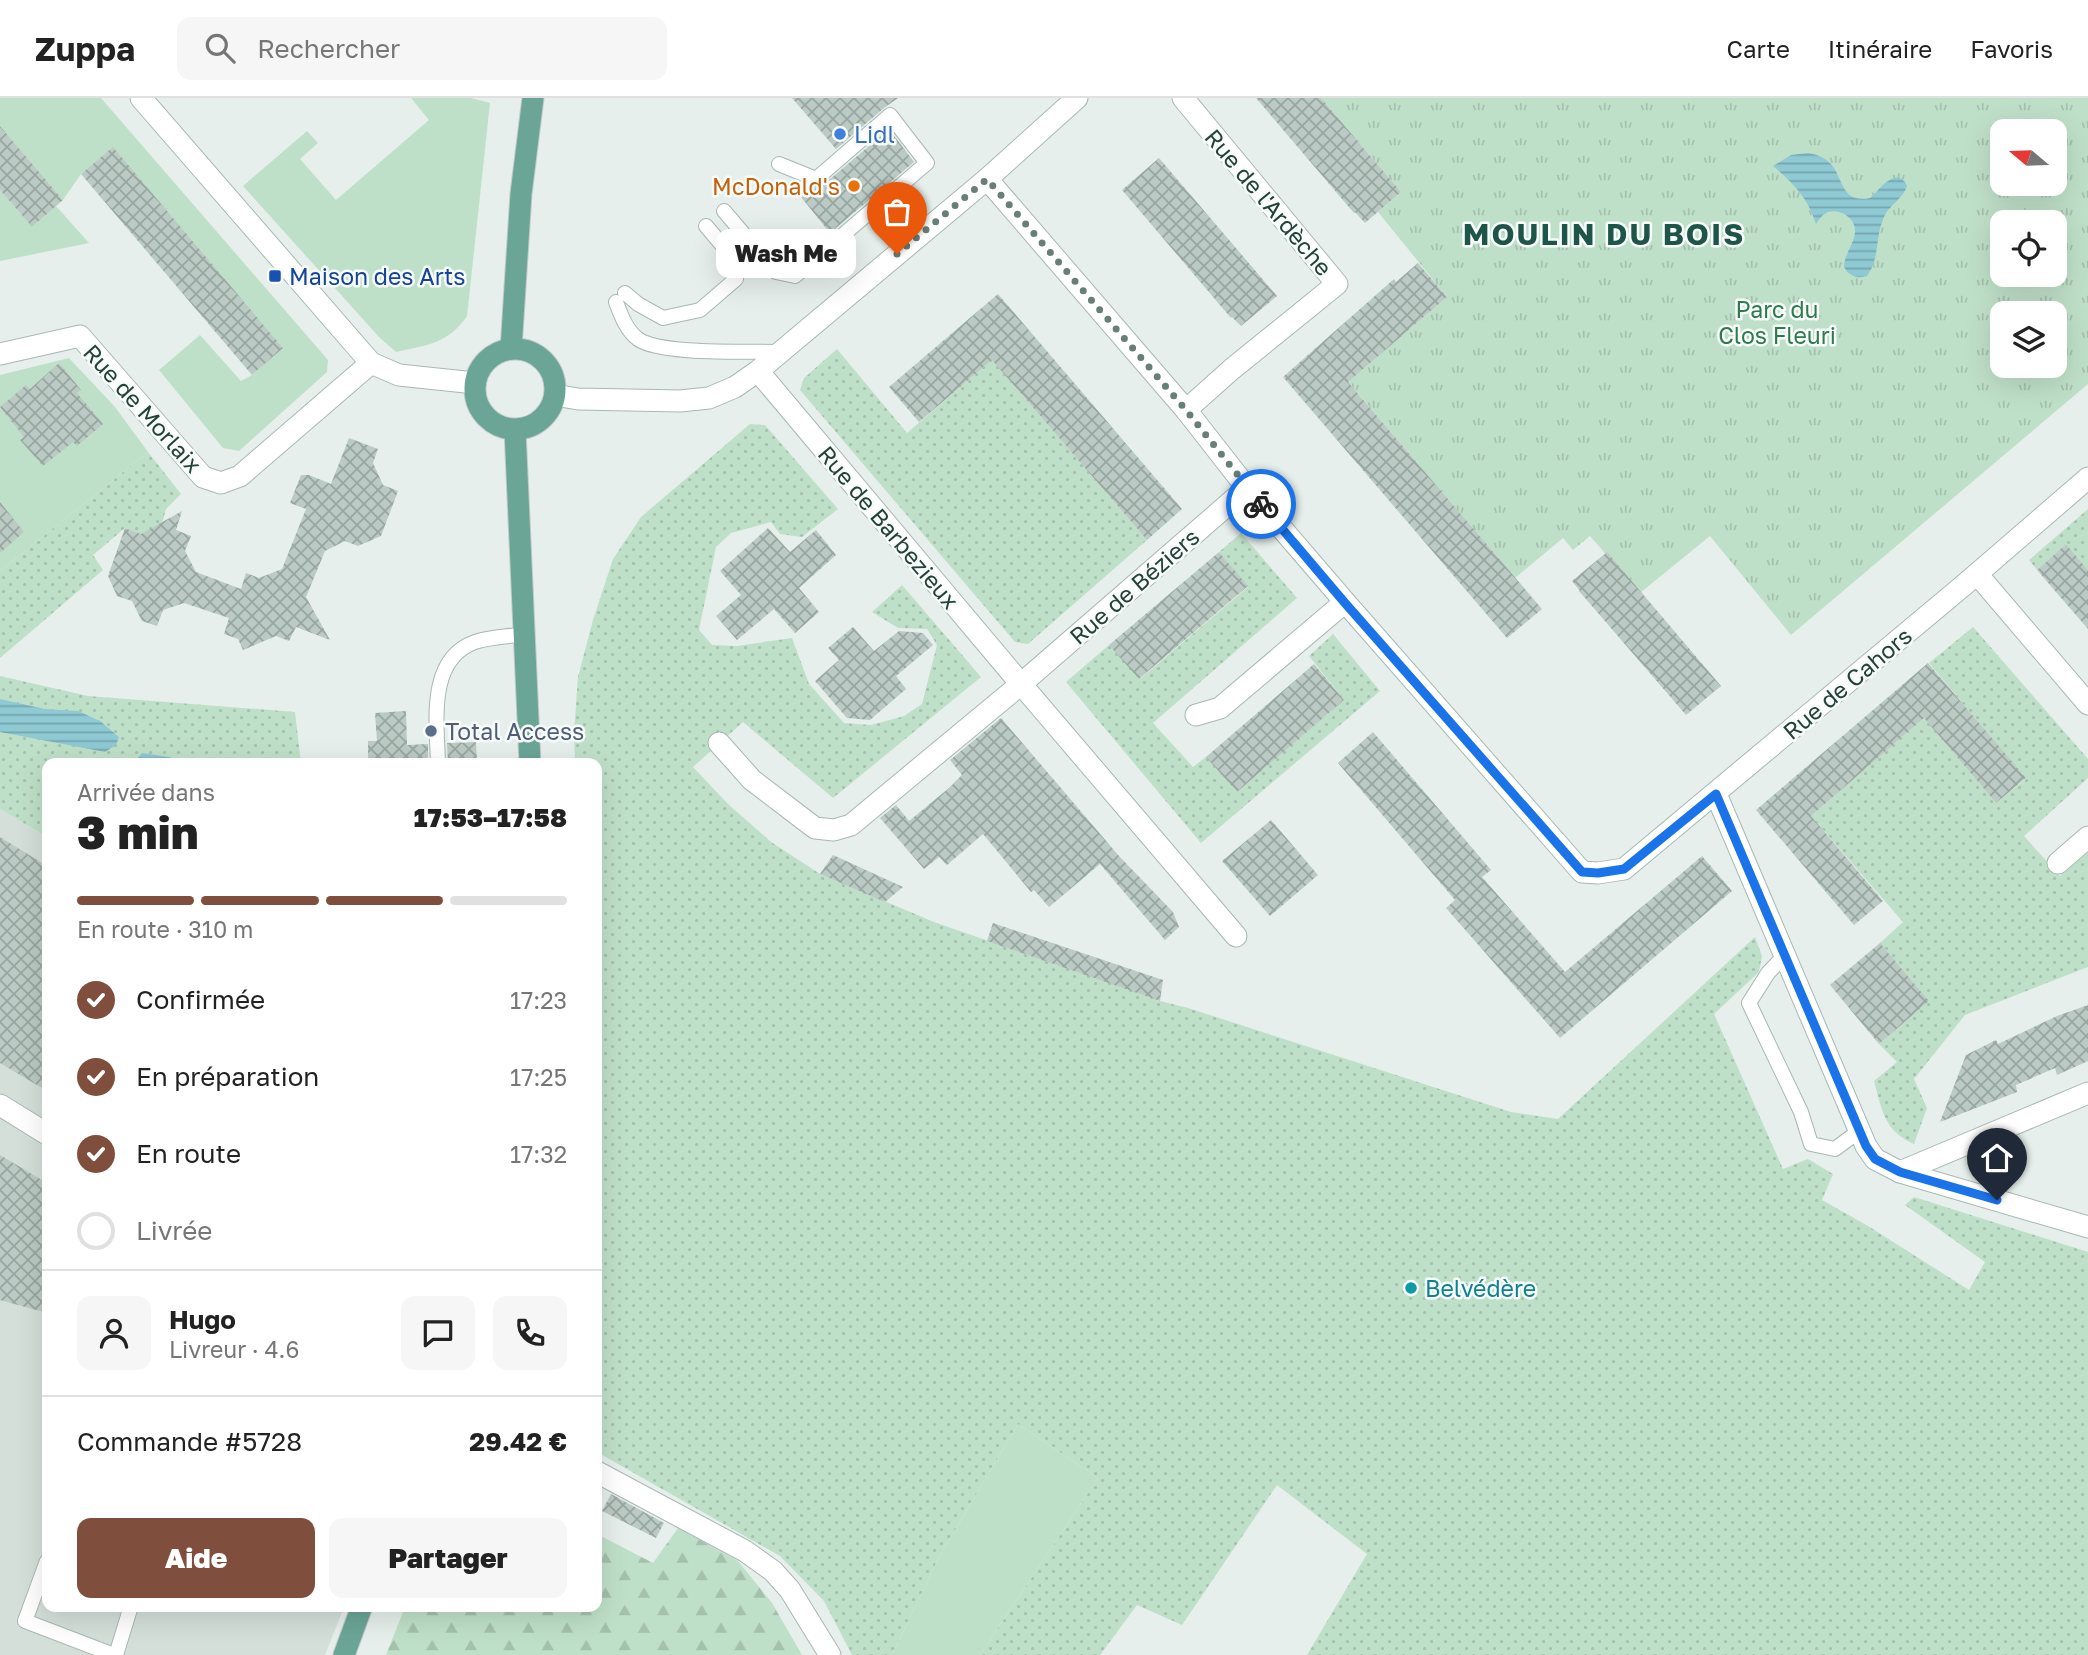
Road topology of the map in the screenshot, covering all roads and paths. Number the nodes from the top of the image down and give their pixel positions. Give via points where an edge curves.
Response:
1 (141, 98) edge
2 (533, 98) edge
3 (1077, 98) edge
4 (1183, 98) edge
5 (779, 164) dead end
6 (987, 179) junction
7 (724, 211) dead end
8 (706, 226) dead end
9 (511, 349) junction
10 (780, 352) junction
11 (0, 354) edge
12 (371, 363) junction
13 (758, 371) junction
14 (475, 383) junction
15 (555, 395) junction
16 (1186, 410) junction
17 (515, 430) junction
18 (2088, 478) edge
19 (1247, 488) junction
20 (1977, 574) junction
21 (1345, 603) junction
22 (523, 634) junction
23 (1021, 684) junction
24 (2088, 704) edge
25 (1196, 715) dead end
26 (719, 743) dead end
27 (438, 758) edge
28 (530, 758) edge
29 (1716, 794) junction
30 (2088, 838) edge
31 (2058, 863) dead end
32 (1236, 936) dead end
33 (1785, 955) junction
34 (2088, 1093) edge
35 (0, 1105) edge
36 (42, 1131) edge
37 (1859, 1131) junction
38 (1900, 1172) junction
39 (2088, 1227) edge
40 (602, 1475) edge
41 (42, 1575) edge
42 (129, 1612) edge
43 (360, 1612) edge
44 (115, 1655) edge
45 (344, 1655) edge
46 (830, 1655) edge

1 - 12 street
2 - 9 main road via 521,194
3 - 6 street
4 - 16 street, Rue de l'Ardèche via 1337,284
5 - 7 lane via 816,178 890,115 928,163 795,276 776,272
6 - 10 street
6 - 16 street
8 - 10 lane via 734,259 736,279 700,310 663,318 620,298 623,321 647,344 663,348
9 - 14 main road via 489,358
9 - 15 main road via 542,359 552,372
10 - 13 street
11 - 12 street, Rue de Morlaix via 80,336 203,477 221,483 240,476
12 - 14 street via 400,375
13 - 15 street via 709,398 680,401
13 - 23 street, Rue de Barbezieux
14 - 17 main road via 482,413 493,423
15 - 17 main road via 544,418
16 - 19 street
17 - 22 main road
18 - 20 street, Rue de Cahors
19 - 21 street
19 - 23 street, Rue de Béziers
20 - 24 street
20 - 29 street, Rue de Cahors
21 - 25 street via 1220,708
21 - 29 street, Rue de Cahors via 1582,872 1624,869
22 - 27 lane via 475,642 454,653 445,668 436,709
22 - 28 main road
23 - 26 street, Rue de Béziers via 850,825 834,830 815,828 799,818 752,780
23 - 32 street, Rue de Barbezieux
29 - 33 street
30 - 31 street
33 - 37 street
33 - 37 lane via 1749,1003 1801,1112 1811,1144 1835,1149
34 - 38 street
35 - 36 street
37 - 38 street via 1875,1159
38 - 39 street
40 - 46 street via 745,1551 772,1571 790,1590
41 - 44 lane via 25,1621
42 - 44 lane
43 - 45 main road

